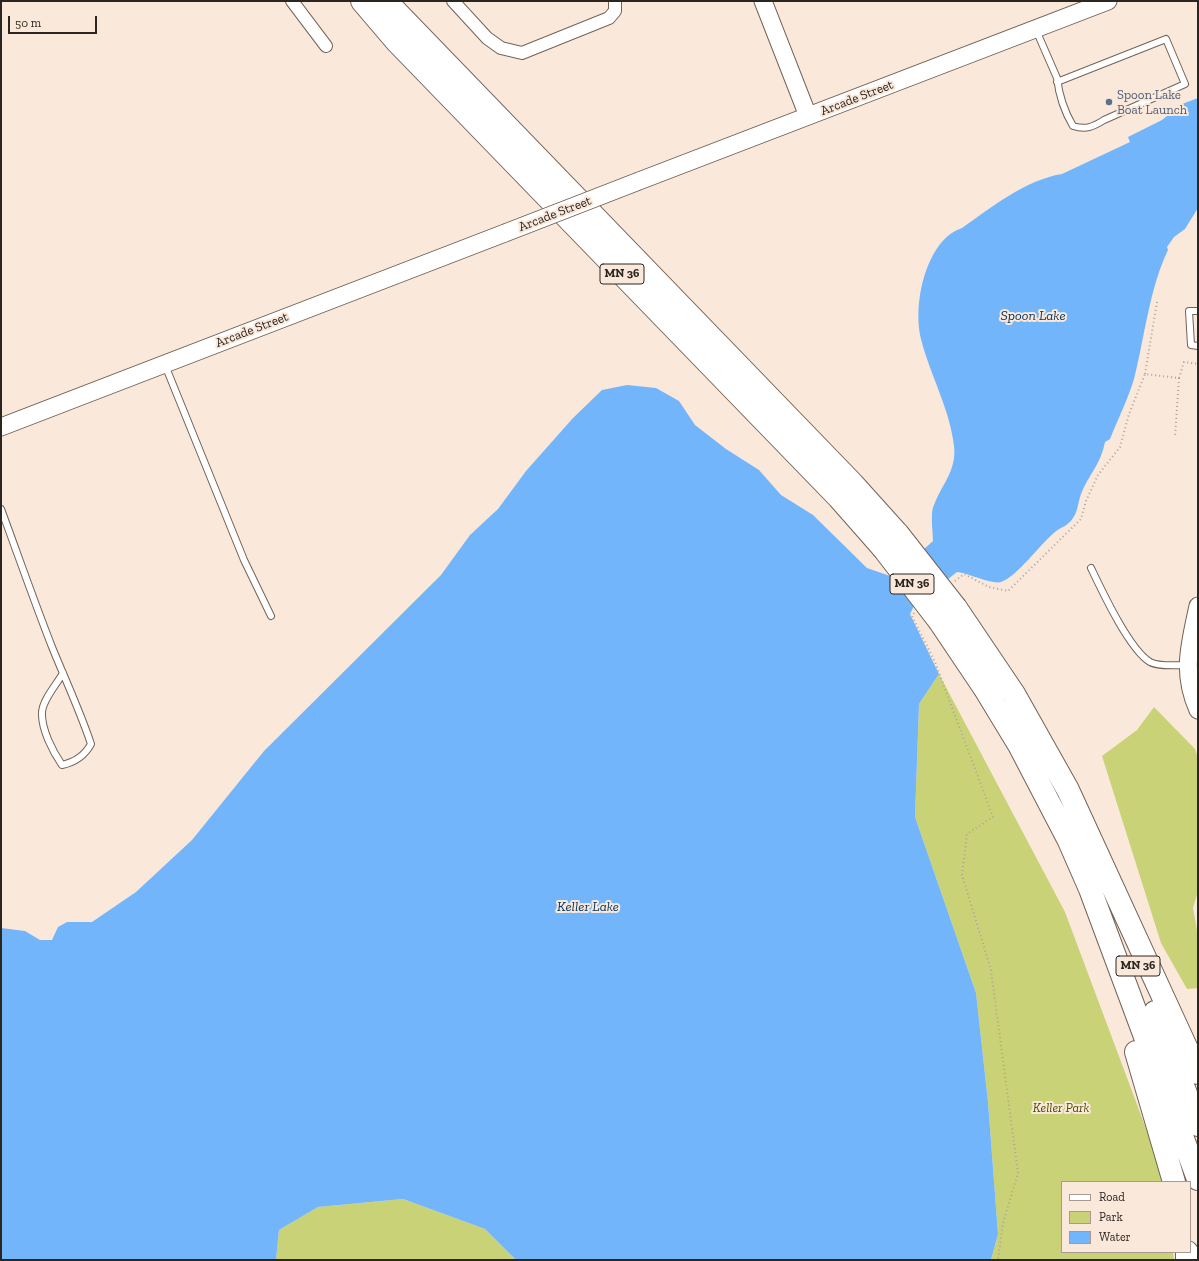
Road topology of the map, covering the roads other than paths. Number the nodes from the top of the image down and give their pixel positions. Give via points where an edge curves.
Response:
1 (292, 1) edge
2 (362, 1) edge
3 (386, 1) edge
4 (453, 1) edge
5 (615, 1) edge
6 (763, 1) edge
7 (1108, 1) edge
8 (1036, 29) junction
9 (326, 46) dead end
10 (1057, 82) junction
11 (808, 116) junction
12 (1198, 310) edge
13 (1198, 346) edge
14 (165, 364) junction
15 (1, 426) edge
16 (1, 509) edge
17 (890, 541) junction
18 (1091, 568) dead end
19 (1198, 606) edge
20 (948, 615) junction
21 (271, 616) dead end
22 (1187, 665) junction
23 (63, 673) junction
24 (1198, 710) edge
25 (1076, 807) junction
26 (1090, 889) junction
27 (1198, 1073) edge
28 (1198, 1125) edge
29 (1198, 1179) edge
30 (1174, 1181) edge

1 - 9 street
2 - 17 highway, MN 36 via 396,42 839,498
3 - 17 highway, MN 36 via 853,484
4 - 5 street via 487,38 501,48 522,53 609,18 614,11
6 - 11 street
7 - 8 street, Arcade Street
8 - 10 lane
8 - 11 street, Arcade Street
10 - 10 lane via 1065,113 1073,126 1083,129 1093,127 1184,84 1166,39
11 - 14 street, Arcade Street, bridge
12 - 13 lane via 1189,310 1191,345
14 - 15 street, Arcade Street
14 - 21 lane via 244,560
16 - 23 lane
17 - 20 highway, MN 36, bridge
18 - 22 lane via 1110,607 1138,651 1151,663
19 - 22 street
20 - 25 highway, MN 36 via 1014,694
20 - 26 highway, MN 36 via 1069,841
22 - 24 street via 1188,681
23 - 23 lane via 91,744 85,754 62,765 44,727 42,712
25 - 27 highway
25 - 28 highway, MN 36
26 - 29 highway, MN 36
26 - 30 highway

